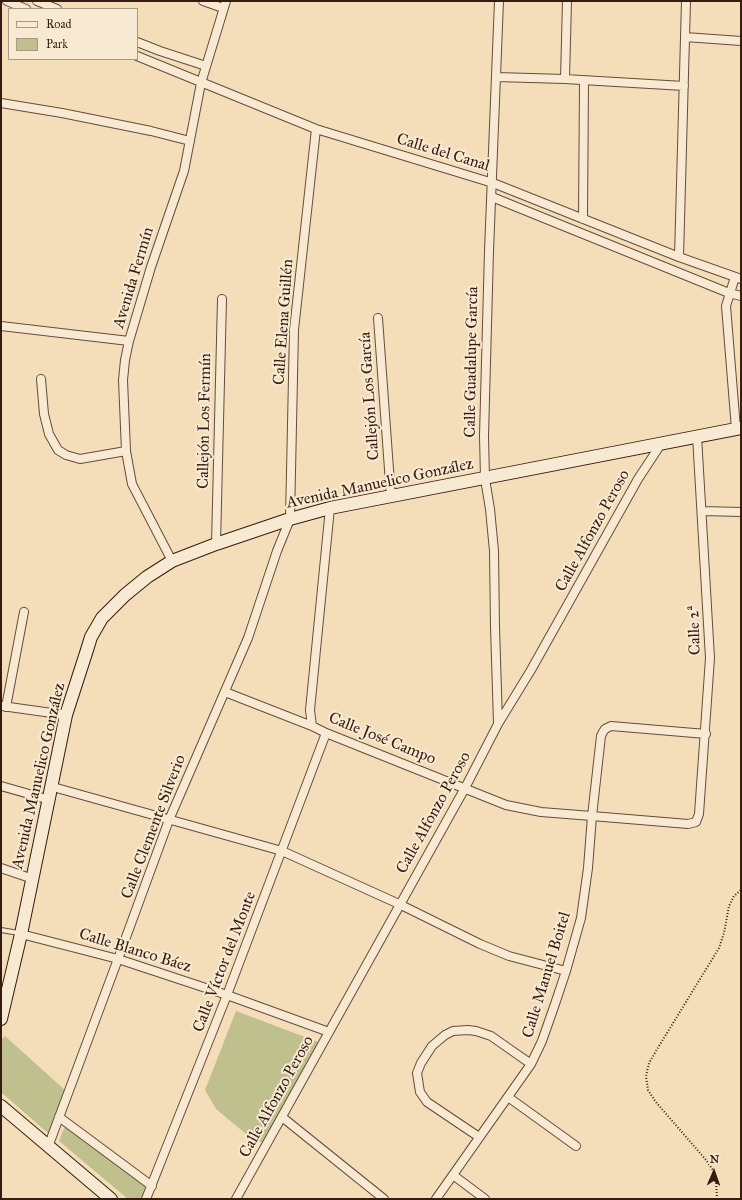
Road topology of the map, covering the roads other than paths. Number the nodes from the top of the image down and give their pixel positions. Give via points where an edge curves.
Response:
1 (7, 1) edge
2 (37, 1) edge
3 (203, 1) edge
4 (499, 1) edge
5 (567, 1) edge
6 (686, 1) edge
7 (225, 5) edge
8 (24, 8) edge
9 (54, 8) edge
10 (685, 37) junction
11 (741, 41) edge
12 (138, 42) edge
13 (138, 56) edge
14 (206, 66) junction
15 (496, 77) junction
16 (565, 79) junction
17 (584, 81) junction
18 (201, 83) junction
19 (684, 86) junction
20 (1, 103) edge
21 (316, 129) junction
22 (190, 141) junction
23 (493, 183) junction
24 (492, 197) junction
25 (582, 219) junction
26 (679, 257) junction
27 (738, 278) edge
28 (729, 293) junction
29 (741, 296) edge
30 (222, 299) dead end
31 (378, 318) dead end
32 (1, 326) edge
33 (129, 341) junction
34 (41, 379) dead end
35 (739, 428) edge
36 (697, 436) junction
37 (661, 444) junction
38 (126, 451) junction
39 (485, 478) junction
40 (391, 497) junction
41 (330, 508) junction
42 (702, 511) junction
43 (741, 512) edge
44 (290, 519) junction
45 (216, 544) junction
46 (172, 561) junction
47 (24, 612) dead end
48 (225, 692) junction
49 (3, 706) edge
50 (66, 715) junction
51 (498, 724) junction
52 (312, 726) junction
53 (326, 733) junction
54 (706, 734) junction
55 (1, 786) edge
56 (52, 787) junction
57 (464, 788) junction
58 (50, 800) junction
59 (592, 816) junction
60 (169, 820) junction
61 (696, 822) joint
62 (282, 851) junction
63 (1, 868) edge
64 (33, 879) junction
65 (399, 904) junction
66 (1, 930) edge
67 (21, 934) junction
68 (118, 959) junction
69 (566, 972) junction
70 (227, 995) junction
71 (1, 1019) edge
72 (329, 1032) junction
73 (531, 1064) junction
74 (508, 1097) junction
75 (1, 1106) edge
76 (59, 1117) junction
77 (282, 1117) junction
78 (479, 1138) junction
79 (576, 1146) dead end
80 (48, 1147) junction
81 (453, 1175) junction
82 (152, 1186) junction
83 (111, 1199) edge
84 (146, 1199) edge
85 (236, 1199) edge
86 (384, 1199) edge
87 (436, 1199) edge
88 (485, 1199) edge

1 - 8 street
2 - 9 street
3 - 7 street
4 - 15 street, Calle Guadalupe García
5 - 16 street
6 - 10 street
7 - 14 street, Avenida Fermín
10 - 11 street
10 - 19 street
12 - 14 street
13 - 18 street, Calle del Canal
14 - 18 street, Avenida Fermín
15 - 16 street
15 - 23 street, Calle Guadalupe García
16 - 17 street
17 - 19 street
17 - 25 street
18 - 21 street, Calle del Canal
18 - 22 street, Avenida Fermín
19 - 26 street
20 - 22 street via 62,113
21 - 23 street, Calle del Canal
21 - 44 street, Calle Elena Guillén via 294,330
22 - 33 street, Avenida Fermín via 184,170
23 - 24 street, Calle Guadalupe García
23 - 25 street, Calle del Canal
24 - 28 street
24 - 39 street, Calle Guadalupe García via 484,421
25 - 26 street, Calle del Canal
26 - 27 street, Calle del Canal
27 - 28 street
28 - 29 street
28 - 35 street via 726,314
30 - 45 street, Callejón Los Fermín
31 - 40 street, Callejón Los García
32 - 33 street
33 - 38 street, Avenida Fermín via 123,380
34 - 38 street via 44,414 49,434 58,450 80,458
35 - 36 street, Avenida Manuelico González
36 - 37 street, Avenida Manuelico González
36 - 42 street, Calle 2ª
37 - 39 street, Avenida Manuelico González
37 - 51 street, Calle Alfonzo Peroso via 638,479
38 - 46 street, Avenida Fermín via 132,484
39 - 40 street, Avenida Manuelico González
39 - 51 street, Calle Guadalupe García via 494,551
40 - 41 street, Avenida Manuelico González
41 - 44 street, Avenida Manuelico González
41 - 52 street via 310,710
42 - 43 street
42 - 54 street, Calle 2ª via 710,658
44 - 45 street, Avenida Manuelico González
44 - 48 street, Calle Clemente Silverio via 248,638
45 - 46 street, Avenida Manuelico González
46 - 50 street, Avenida Manuelico González via 125,595 98,624 89,643
47 - 49 street
48 - 52 street, Calle José Campo
48 - 60 street, Calle Clemente Silverio
49 - 50 street
50 - 56 street, Avenida Manuelico González
51 - 57 street, Calle Alfonzo Peroso
52 - 53 street, Calle José Campo
53 - 57 street, Calle José Campo
53 - 62 street, Calle Víctor del Monte
54 - 59 street, Calle Manuel Boitel via 611,726 605,729 601,736
54 - 61 street, Calle 2ª via 699,814
55 - 58 street
56 - 58 street, Avenida Manuelico González
56 - 60 street
57 - 59 street, Calle José Campo via 506,805 541,812
57 - 65 street, Calle Alfonzo Peroso
58 - 64 street, Avenida Manuelico González
59 - 61 street, Calle José Campo via 688,824
59 - 69 street, Calle Manuel Boitel via 581,918
60 - 62 street
60 - 68 street, Calle Clemente Silverio
62 - 65 street
62 - 70 street, Calle Víctor del Monte
63 - 64 street
64 - 67 street, Avenida Manuelico González
65 - 69 street via 509,956
65 - 72 street, Calle Alfonzo Peroso
66 - 67 lane
67 - 68 street, Calle Blanco Báez
67 - 71 street, Avenida Manuelico González
68 - 70 street, Calle Blanco Báez
68 - 76 street, Calle Clemente Silverio
69 - 73 street, Calle Manuel Boitel via 542,1041
70 - 72 street, Calle Blanco Báez
70 - 82 street, Calle Víctor del Monte
72 - 77 street, Calle Alfonzo Peroso
73 - 74 street, Calle Manuel Boitel
73 - 78 street via 491,1036 476,1031 452,1031 432,1046 417,1073 420,1092 427,1102
74 - 78 street, Calle Manuel Boitel
74 - 79 street
75 - 80 street
76 - 80 street, Calle Clemente Silverio
76 - 82 street
77 - 85 street, Calle Alfonzo Peroso
77 - 86 street
78 - 81 street, Calle Manuel Boitel
80 - 83 street
81 - 87 street, Calle Manuel Boitel
81 - 88 street
82 - 84 street, Calle Víctor del Monte

